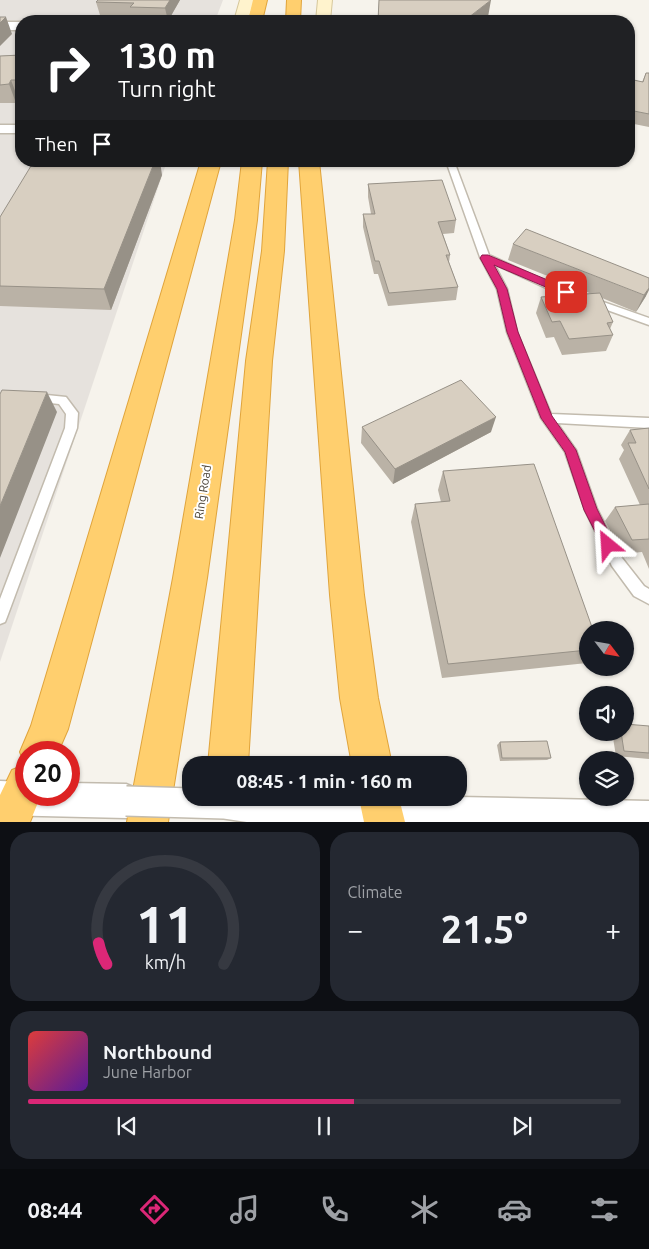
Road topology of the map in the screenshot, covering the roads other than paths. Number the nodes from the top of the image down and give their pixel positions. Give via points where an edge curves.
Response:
1 (247, 0) edge
2 (260, 0) edge
3 (294, 0) edge
4 (325, 0) edge
5 (242, 15) edge
6 (256, 15) edge
7 (293, 15) edge
8 (324, 15) edge
9 (0, 26) edge
10 (15, 26) edge
11 (0, 129) edge
12 (15, 129) edge
13 (209, 167) edge
14 (251, 167) edge
15 (278, 167) edge
16 (310, 167) edge
17 (452, 167) edge
18 (485, 258) junction
19 (649, 322) edge
20 (27, 398) edge
21 (547, 418) junction
22 (649, 422) edge
23 (649, 597) edge
24 (0, 617) edge
25 (44, 741) edge
26 (229, 756) edge
27 (370, 756) edge
28 (14, 800) edge
29 (225, 806) edge
30 (382, 810) edge
31 (137, 811) edge
32 (649, 818) edge
33 (224, 822) edge

1 - 5 street
2 - 6 highway
3 - 7 highway
4 - 8 street
9 - 10 street
11 - 12 street
13 - 25 highway
14 - 31 highway, Ring Road via 246,220 191,568
15 - 26 highway via 273,252 259,361
16 - 27 highway via 347,595 358,698
17 - 18 lane
18 - 19 lane via 549,286
18 - 21 lane via 502,289 512,332
20 - 24 lane via 62,400 72,413 72,428
21 - 22 lane
21 - 23 lane via 570,450 591,510 617,562 639,591
28 - 31 street
29 - 33 highway
30 - 31 street, bridge via 265,810 224,804
30 - 32 street

